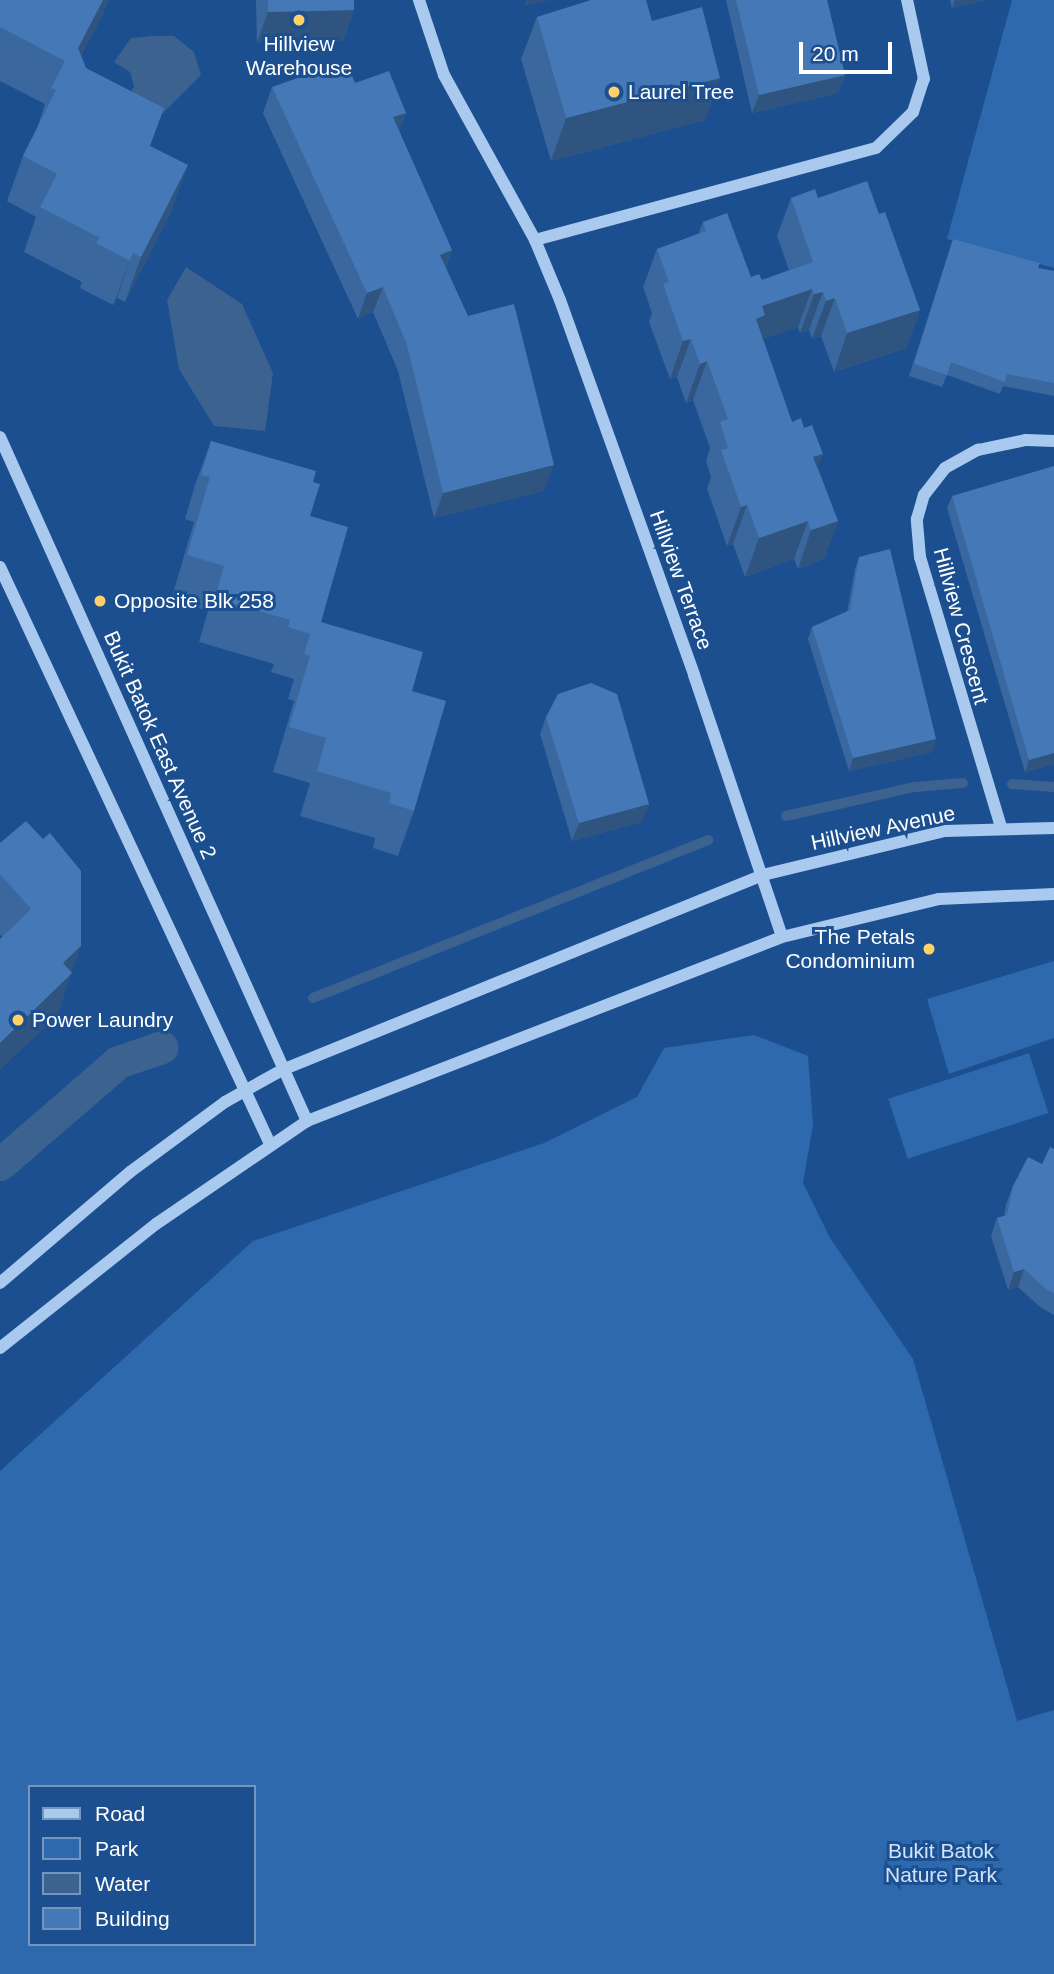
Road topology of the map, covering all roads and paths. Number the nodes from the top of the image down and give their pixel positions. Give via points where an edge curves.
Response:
1 (419, 0) edge
2 (907, 0) edge
3 (535, 240) junction
4 (0, 437) edge
5 (1054, 441) edge
6 (0, 568) edge
7 (1001, 827) junction
8 (1054, 828) edge
9 (763, 875) junction
10 (1054, 894) edge
11 (782, 937) junction
12 (282, 1070) junction
13 (243, 1092) junction
14 (307, 1121) junction
15 (270, 1144) junction
16 (0, 1283) edge
17 (0, 1348) edge

1 - 3 street, Hillview Terrace via 444,75
2 - 3 street via 924,79 913,112 876,148
3 - 9 street, Hillview Terrace
4 - 12 street, Bukit Batok East Avenue 2
5 - 7 street, Hillview Crescent via 1026,440 978,450 946,468 924,495 917,519 920,557
6 - 13 street
7 - 8 street, Hillview Avenue
7 - 9 street, Hillview Avenue via 895,841
9 - 11 street, Hillview Terrace
9 - 12 street
10 - 11 street via 939,899
11 - 14 street
12 - 13 street
12 - 14 street, Bukit Batok East Avenue 2
13 - 15 street
13 - 16 street via 130,1172
14 - 15 street
15 - 17 street via 156,1224

